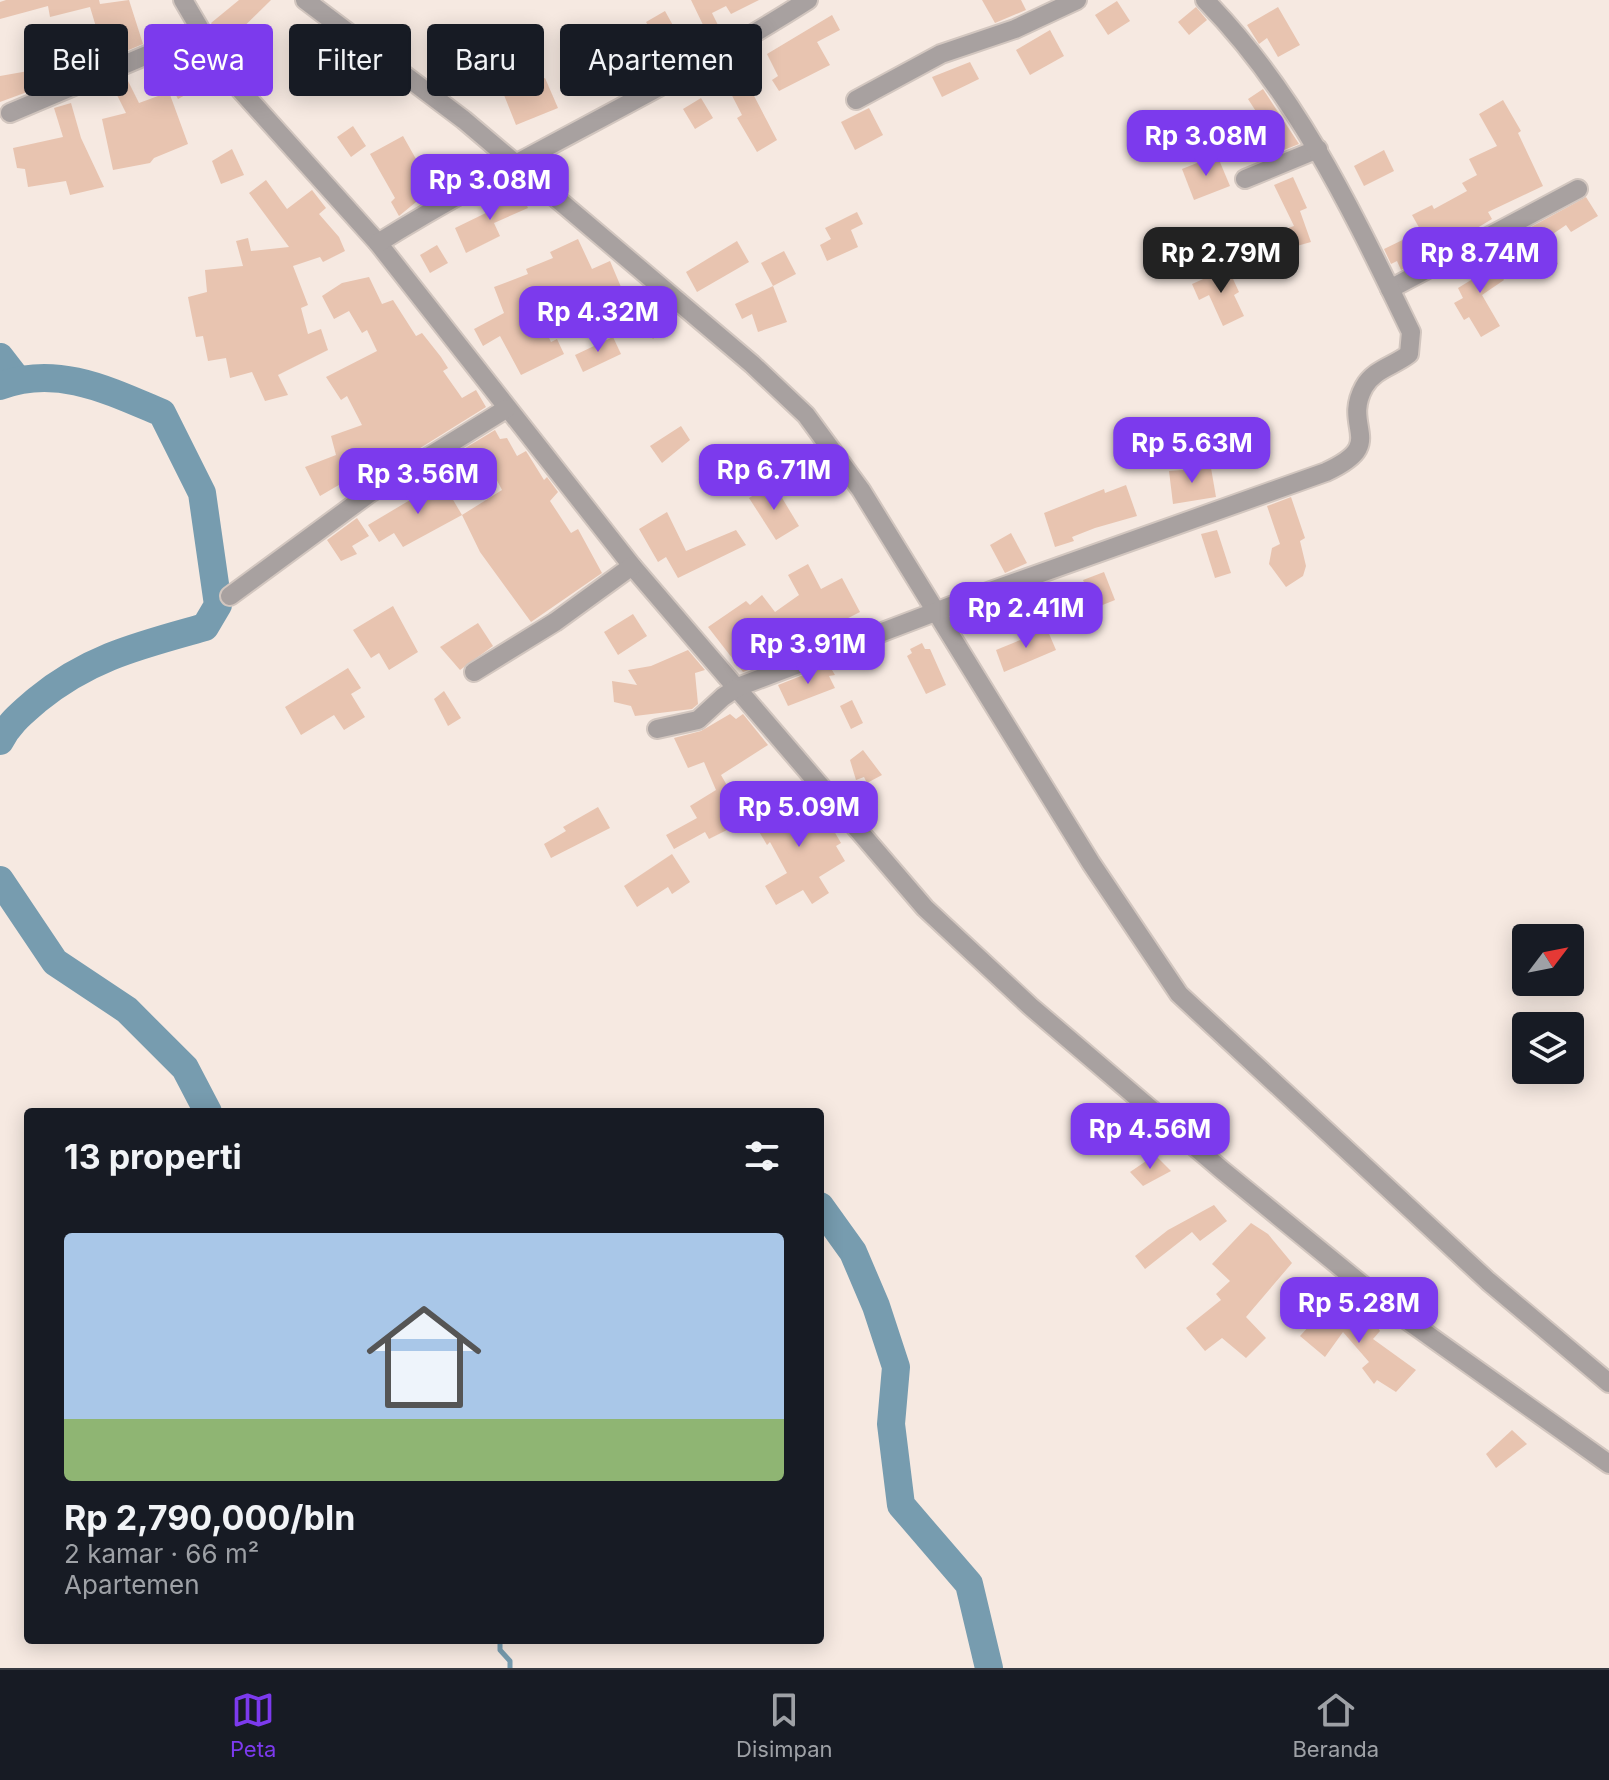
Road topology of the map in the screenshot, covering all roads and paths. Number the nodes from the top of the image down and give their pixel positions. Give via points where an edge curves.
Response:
1 (183, 0) edge
2 (305, 0) edge
3 (808, 0) edge
4 (1077, 0) edge
5 (1205, 0) edge
6 (195, 24) edge
7 (144, 56) edge
8 (245, 96) edge
9 (856, 100) dead end
10 (10, 113) dead end
11 (1318, 149) junction
12 (516, 163) junction
13 (1245, 179) dead end
14 (1578, 189) dead end
15 (378, 243) junction
16 (1390, 289) junction
17 (506, 409) junction
18 (632, 566) junction
19 (230, 596) dead end
20 (936, 611) junction
21 (474, 672) dead end
22 (738, 687) junction
23 (657, 729) dead end
24 (1609, 1383) edge
25 (1609, 1464) edge

1 - 6 street
2 - 12 street
3 - 12 street via 681,77
4 - 9 street via 1015,29 941,54
5 - 11 street via 1297,111
7 - 10 street
8 - 15 street
11 - 13 street
11 - 16 street
12 - 15 street
12 - 20 street via 806,415 861,490
14 - 16 street
15 - 17 street
16 - 20 street via 1411,332 1412,350 1363,387 1355,412 1362,440 1345,462
17 - 18 street
17 - 19 street via 370,493
18 - 21 street
18 - 22 street
20 - 22 street
20 - 24 street via 1091,863 1193,1010 1488,1281
22 - 23 street via 698,720
22 - 25 street via 925,908 1030,1006 1393,1310

